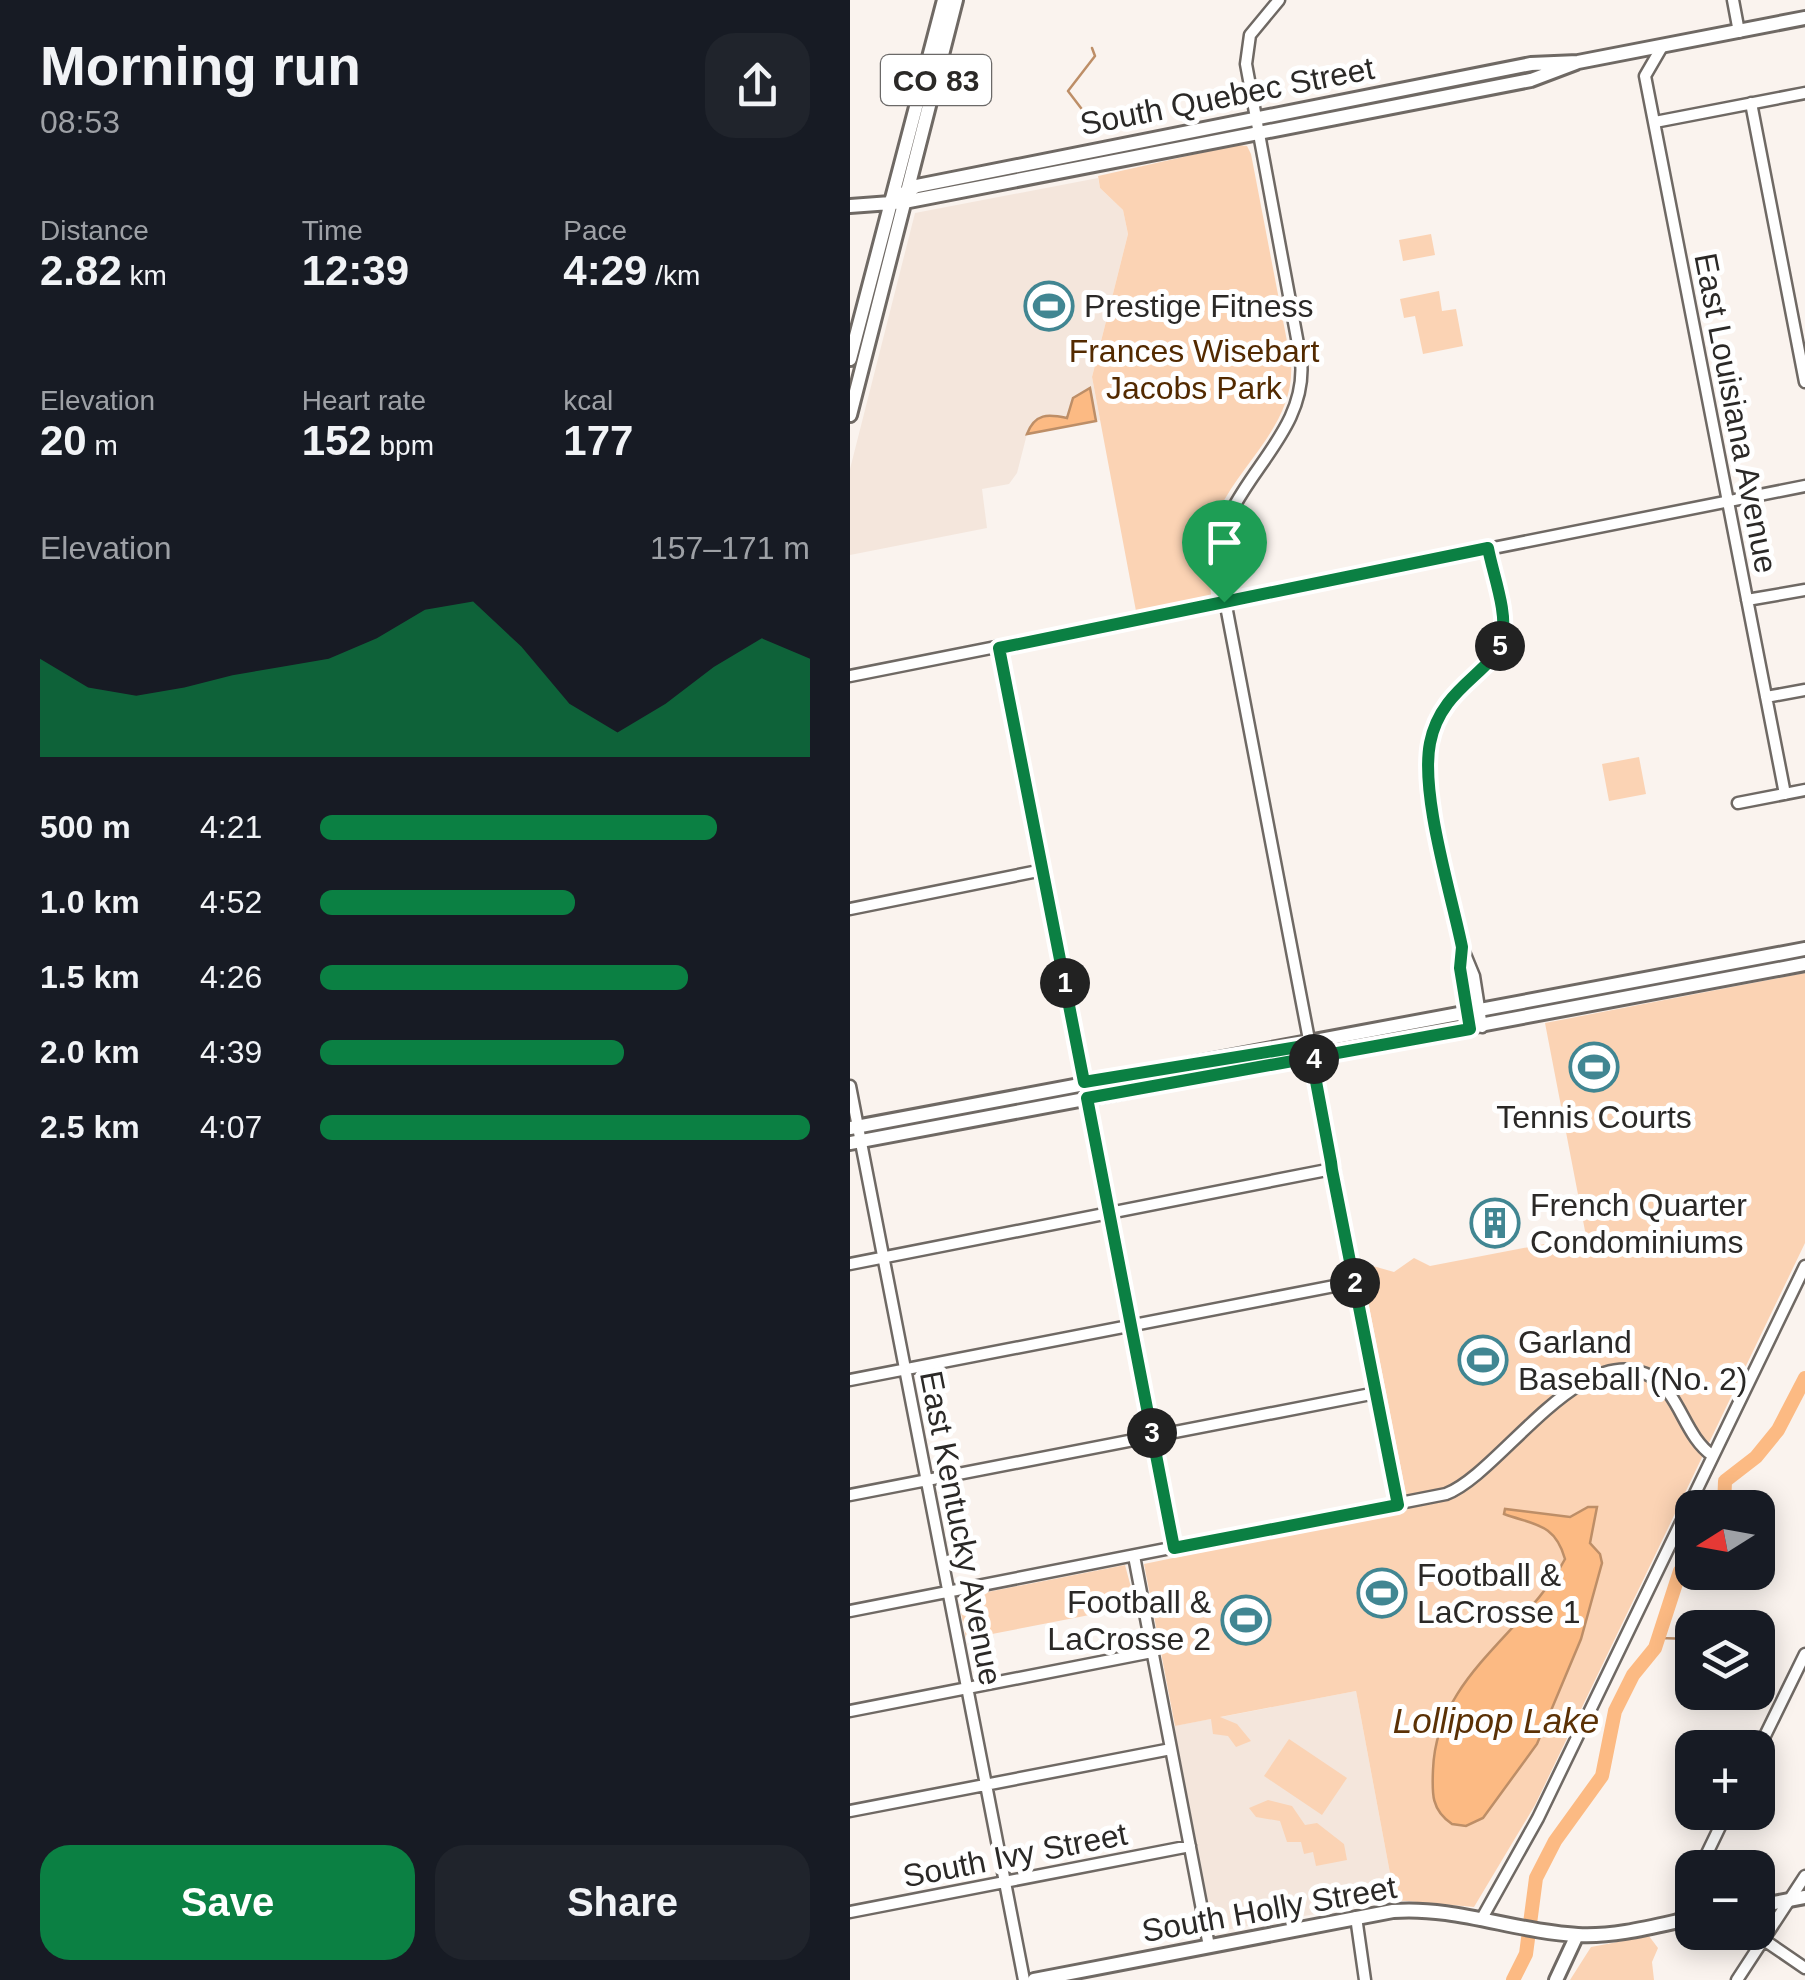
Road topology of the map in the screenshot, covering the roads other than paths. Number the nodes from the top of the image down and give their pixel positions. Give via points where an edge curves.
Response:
1 (944, 0) edge
2 (956, 0) edge
3 (1279, 0) edge
4 (1733, 0) edge
5 (1805, 18) edge
6 (1739, 32) junction
7 (1663, 46) junction
8 (1578, 62) junction
9 (1805, 93) edge
10 (1751, 103) junction
11 (1255, 118) junction
12 (1655, 122) junction
13 (1258, 132) junction
14 (916, 159) junction
15 (932, 184) junction
16 (901, 197) junction
17 (850, 206) edge
18 (850, 359) edge
19 (1805, 382) edge
20 (850, 415) edge
21 (1805, 486) edge
22 (1728, 502) junction
23 (1488, 548) junction
24 (1805, 590) edge
25 (1747, 600) junction
26 (1224, 602) junction
27 (999, 648) junction
28 (850, 676) edge
29 (1805, 690) edge
30 (1766, 698) junction
31 (1805, 790) edge
32 (1784, 794) junction
33 (1738, 803) dead end
34 (1043, 870) junction
35 (850, 908) edge
36 (1805, 949) edge
37 (1805, 964) edge
38 (1475, 1021) junction
39 (1311, 1052) junction
40 (1084, 1082) junction
41 (850, 1086) edge
42 (1087, 1098) junction
43 (854, 1127) edge
44 (855, 1142) edge
45 (1332, 1170) junction
46 (1109, 1214) junction
47 (882, 1257) junction
48 (850, 1264) edge
49 (1805, 1266) edge
50 (1354, 1282) junction
51 (1130, 1324) junction
52 (904, 1369) junction
53 (850, 1380) edge
54 (1376, 1394) junction
55 (1152, 1437) junction
56 (1713, 1456) junction
57 (927, 1480) junction
58 (850, 1496) edge
59 (1398, 1505) junction
60 (1174, 1548) junction
61 (1134, 1556) junction
62 (948, 1592) junction
63 (850, 1611) edge
64 (1152, 1652) junction
65 (1805, 1654) edge
66 (1801, 1672) edge
67 (966, 1688) junction
68 (850, 1711) edge
69 (1769, 1730) edge
70 (1171, 1749) junction
71 (986, 1785) junction
72 (850, 1812) edge
73 (1190, 1846) junction
74 (1805, 1876) edge
75 (1005, 1882) junction
76 (1805, 1897) edge
77 (1789, 1900) junction
78 (1775, 1903) edge
79 (850, 1912) edge
80 (1356, 1917) junction
81 (1486, 1921) junction
82 (1675, 1922) edge
83 (1775, 1922) edge
84 (1577, 1935) junction
85 (1210, 1946) junction
86 (1775, 1948) edge
87 (1757, 1950) edge
88 (1805, 1968) edge
89 (1024, 1980) edge
90 (1034, 1980) edge
91 (1364, 1980) edge
92 (1556, 1980) edge
93 (1737, 1980) edge

1 - 16 main road, CO 83
2 - 14 main road, CO 83
3 - 11 street via 1247,45
4 - 6 street
5 - 6 main road, South Quebec Street
6 - 7 main road, South Quebec Street
7 - 8 main road, South Quebec Street
7 - 12 street, East Louisiana Avenue via 1645,76
8 - 11 main road, South Quebec Street via 1531,64
8 - 13 main road, South Quebec Street via 1531,80
9 - 10 street
10 - 12 street
10 - 19 street
11 - 13 street
11 - 15 main road, South Quebec Street
12 - 22 street, East Louisiana Avenue
13 - 16 main road, South Quebec Street
13 - 26 street via 1302,377 1289,421 1224,526 1218,564
14 - 15 main road
14 - 16 main road, CO 83
15 - 16 main road, South Quebec Street
16 - 17 main road, South Quebec Street
16 - 18 main road, CO 83
16 - 20 main road, CO 83
21 - 22 street
22 - 23 street
22 - 25 street, East Louisiana Avenue
23 - 26 street
23 - 38 street via 1501,643 1447,702 1428,761 1462,947 1460,968
24 - 25 street
25 - 30 street, East Louisiana Avenue
26 - 27 street
26 - 39 street
27 - 28 street
27 - 34 street
29 - 30 street
30 - 32 street, East Louisiana Avenue
31 - 32 street
32 - 33 street
34 - 35 street
34 - 40 street
36 - 38 main road
37 - 38 main road
38 - 39 main road
39 - 40 main road
39 - 42 main road
39 - 45 street
40 - 42 street
40 - 43 main road
41 - 43 street, East Kentucky Avenue
42 - 44 main road
42 - 46 street
43 - 44 street, East Kentucky Avenue
44 - 47 street, East Kentucky Avenue
45 - 46 street
45 - 50 street
46 - 47 street
46 - 51 street
47 - 48 street
47 - 52 street, East Kentucky Avenue
49 - 56 street
50 - 51 street
50 - 54 street
51 - 52 street
51 - 55 street
52 - 53 street
52 - 57 street, East Kentucky Avenue
54 - 55 street
54 - 59 street
55 - 57 street
55 - 60 street
56 - 59 street via 1654,1379 1611,1374 1546,1410 1466,1485
56 - 81 street
57 - 58 street
57 - 62 street, East Kentucky Avenue
59 - 60 street
60 - 61 street
61 - 62 street
61 - 64 street
62 - 63 street
62 - 67 street, East Kentucky Avenue
64 - 67 street
64 - 70 street
65 - 66 street
66 - 69 street
67 - 68 street
67 - 71 street, East Kentucky Avenue
70 - 71 street
70 - 73 street
71 - 72 street
71 - 75 street, East Kentucky Avenue
73 - 75 street, South Ivy Street
73 - 85 street
74 - 77 street
75 - 79 street, South Ivy Street
75 - 89 street, East Kentucky Avenue
76 - 77 main road
77 - 78 main road
77 - 83 street
80 - 81 main road, South Holly Street via 1414,1910
80 - 85 main road, South Holly Street
80 - 91 street
81 - 84 main road, South Holly Street
82 - 84 main road, South Holly Street
84 - 92 main road
85 - 90 main road, South Holly Street
86 - 88 street
87 - 93 street

